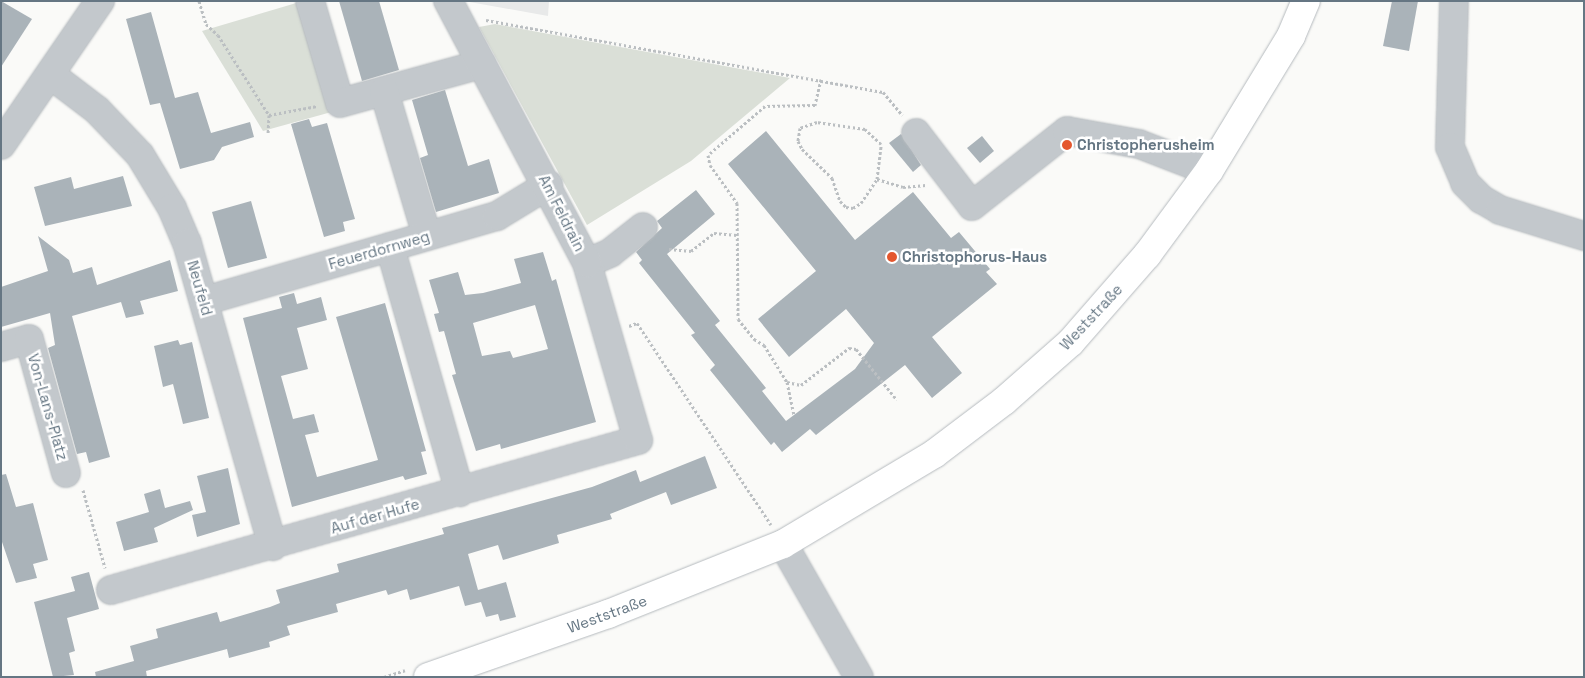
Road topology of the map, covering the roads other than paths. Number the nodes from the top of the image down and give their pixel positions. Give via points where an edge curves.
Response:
1 (100, 1) edge
2 (310, 1) edge
3 (448, 1) edge
4 (1306, 1) edge
5 (1454, 1) edge
6 (482, 64) junction
7 (51, 75) junction
8 (384, 91) junction
9 (916, 134) road end
10 (1, 145) edge
11 (1209, 172) junction
12 (548, 185) junction
13 (644, 226) dead end
14 (427, 236) junction
15 (1584, 236) edge
16 (390, 247) junction
17 (587, 263) junction
18 (204, 301) junction
19 (1, 347) edge
20 (638, 440) joint
21 (66, 473) road end
22 (460, 492) junction
23 (775, 531) junction
24 (273, 546) junction
25 (111, 590) road end
26 (420, 672) edge
27 (859, 677) edge

1 - 7 street
2 - 8 street via 340,103
3 - 6 street, Am Feldrain
4 - 11 main road, Weststraße via 1291,36
5 - 15 street via 1450,147 1466,183 1482,199 1500,210
6 - 8 street
6 - 12 street, Am Feldrain
7 - 10 street
7 - 18 street, Neufeld via 97,110 140,154 172,208
8 - 14 street
9 - 11 street via 972,206 1067,131 1139,144
11 - 23 main road, Weststraße via 1147,256 1077,335 1004,401 934,454
12 - 14 street, Feuerdornweg via 497,216
12 - 17 street, Am Feldrain
13 - 17 street via 610,254
14 - 16 street, Feuerdornweg
16 - 18 street, Feuerdornweg
16 - 22 street
17 - 20 street, Am Feldrain
18 - 24 street, Neufeld
19 - 21 street, Von-Lans-Platz via 29,339
20 - 22 street, Auf der Hufe
22 - 24 street, Auf der Hufe
23 - 26 main road, Weststraße via 608,614
23 - 27 street
24 - 25 street, Auf der Hufe

